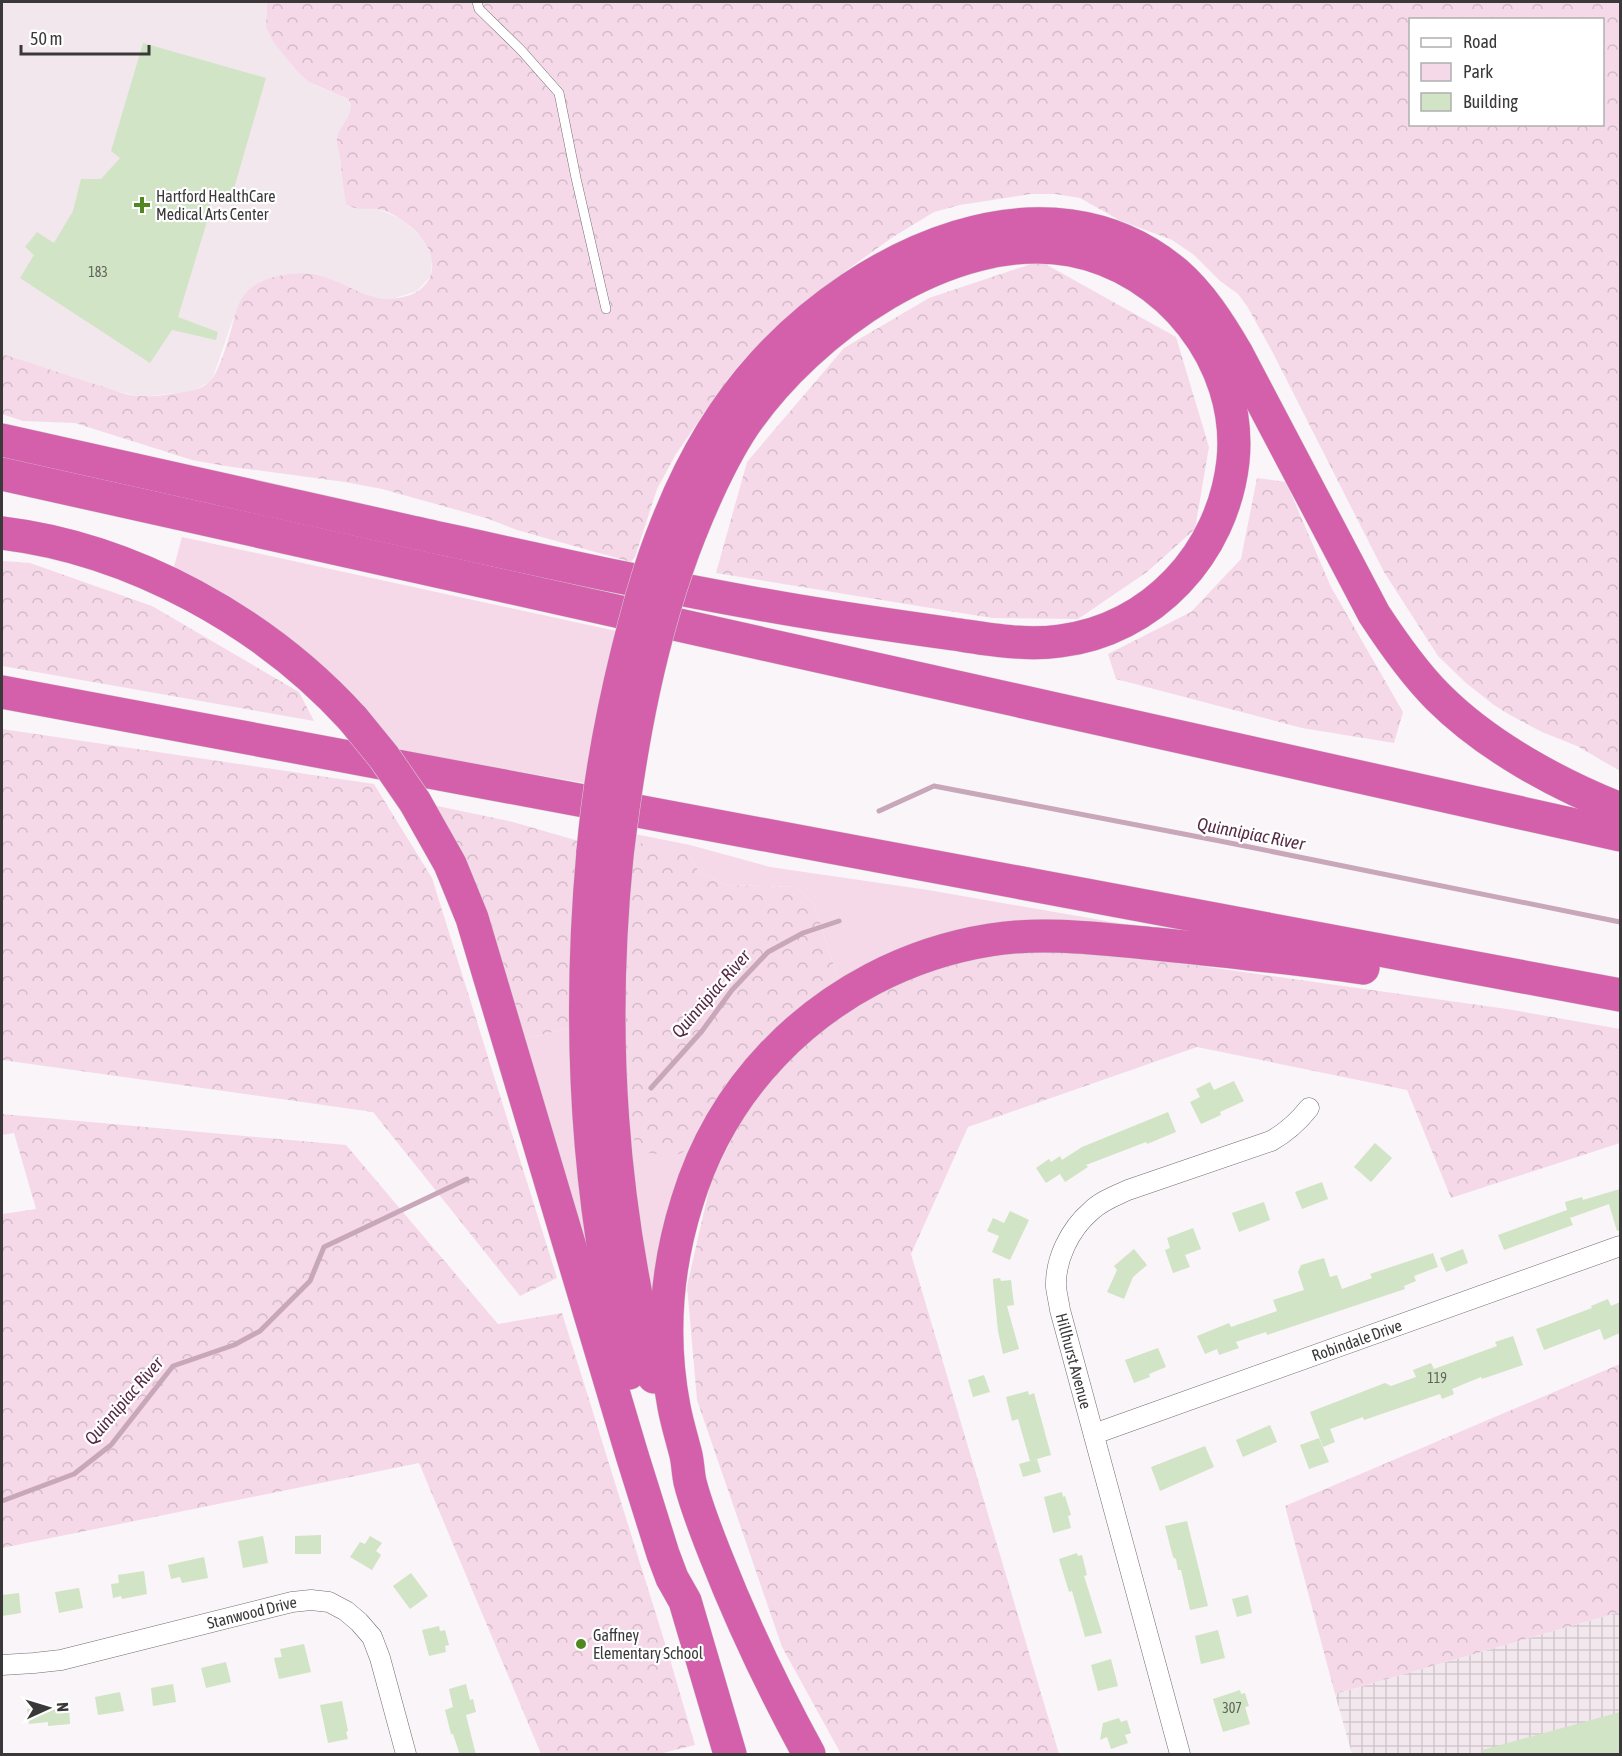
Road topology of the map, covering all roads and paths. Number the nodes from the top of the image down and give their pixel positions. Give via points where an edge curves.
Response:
1 (477, 2) edge
2 (606, 309) dead end
3 (2, 440) edge
4 (2, 474) edge
5 (678, 529) junction
6 (2, 533) edge
7 (2, 692) edge
8 (2, 704) edge
9 (63, 704) junction
10 (1620, 808) edge
11 (1620, 835) edge
12 (605, 853) junction
13 (1481, 969) junction
14 (1620, 995) edge
15 (1309, 1108) dead end
16 (1620, 1245) edge
17 (1094, 1434) junction
18 (689, 1480) junction
19 (685, 1601) junction
20 (2, 1665) edge
21 (406, 1755) edge
22 (729, 1755) edge
23 (809, 1755) edge
24 (1180, 1755) edge

1 - 2 lane via 479,9 559,93
3 - 5 highway via 639,582 813,614 1039,643 1086,636 1124,622 1156,603 1188,570 1215,525 1226,495 1233,460 1228,400 1202,339 1180,310 1146,280 1118,265 1073,250 1029,247 981,254 934,270 876,301 804,355 743,427 713,481
4 - 11 highway
5 - 10 highway via 688,476 739,393 791,335 837,298 903,258 997,226 1040,223 1098,232 1160,261 1196,293 1217,320 1374,614 1419,678 1449,708 1493,741 1546,774
5 - 12 highway, bridge via 640,605 620,681 604,764
6 - 19 highway, bridge via 103,557 148,574 193,595 242,626 319,684 384,757 415,802 447,857 472,918 649,1510 667,1566
7 - 9 highway
8 - 9 highway
9 - 13 highway
12 - 18 highway via 612,917 610,1083 616,1164 630,1265 648,1353 674,1451
12 - 19 highway via 586,932 584,1012 595,1196 618,1328 681,1556
13 - 14 highway
13 - 18 highway via 1401,973 1206,949 1037,936 946,950 903,964 846,994 791,1036 749,1081 714,1135 691,1189 673,1257 667,1323 671,1389
15 - 17 street, Hillhurst Avenue via 1287,1132 1271,1141 1128,1190 1091,1211 1076,1227 1058,1266 1056,1288
16 - 17 street, Robindale Drive
17 - 24 street, Hillhurst Avenue
18 - 23 highway via 738,1609
19 - 22 highway
20 - 21 street, Stanwood Drive via 34,1664 92,1653 292,1602 329,1602 346,1611 372,1637

